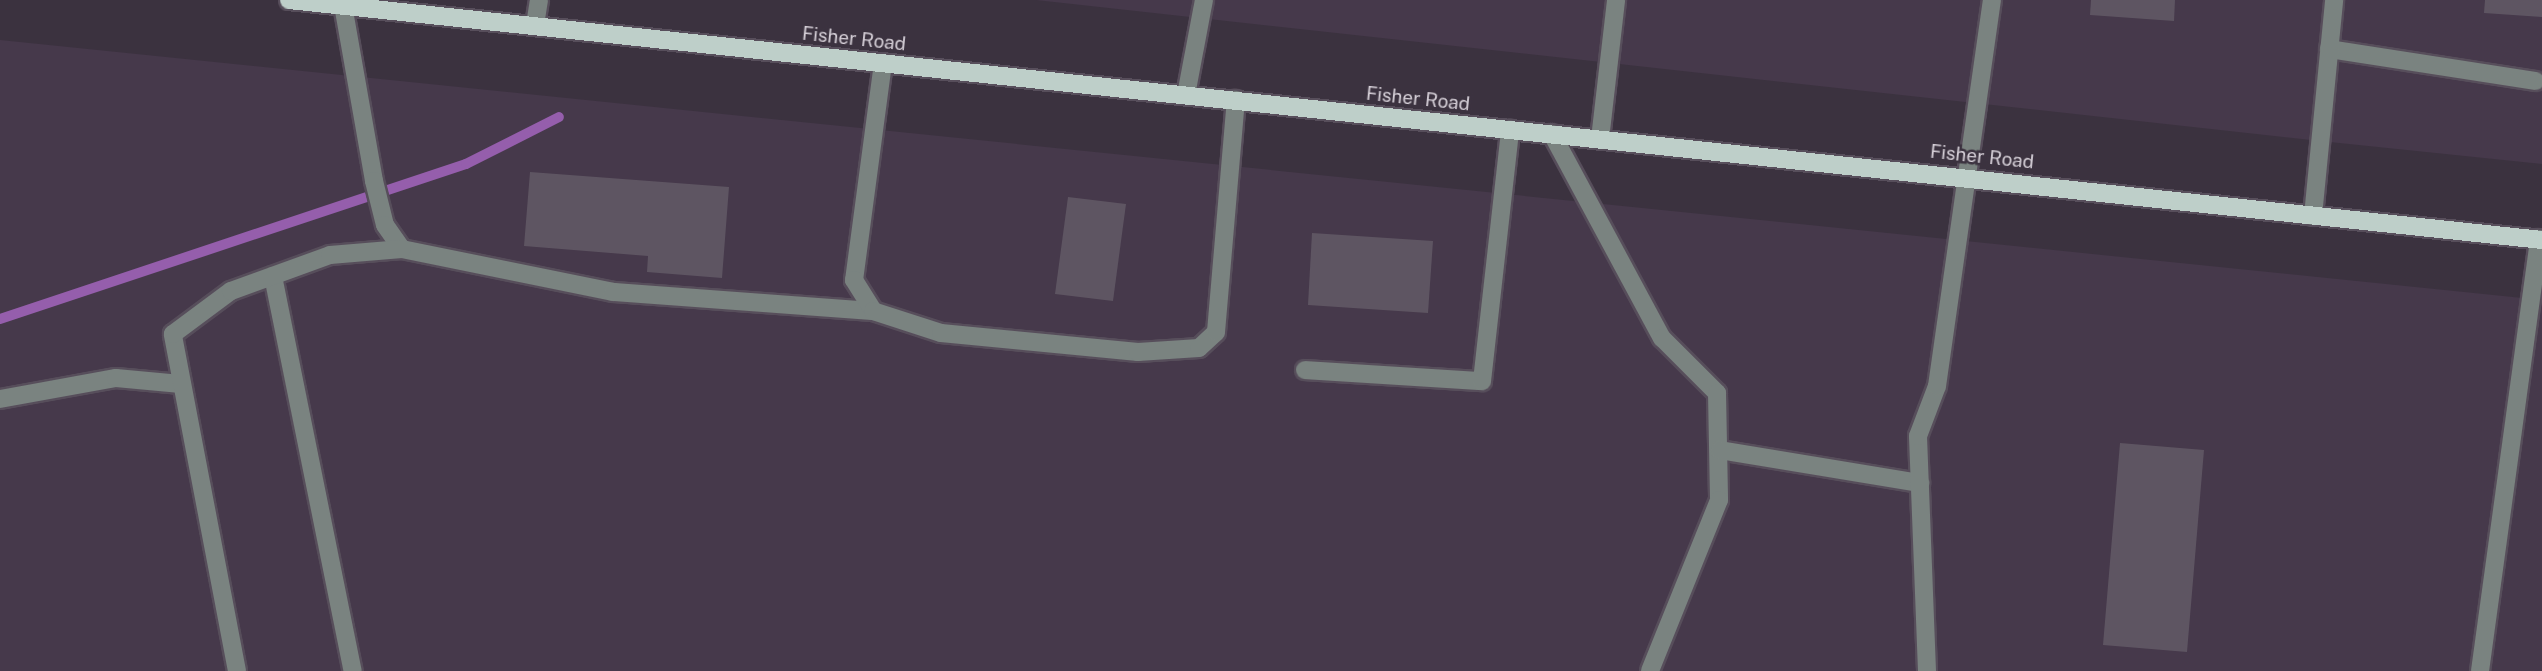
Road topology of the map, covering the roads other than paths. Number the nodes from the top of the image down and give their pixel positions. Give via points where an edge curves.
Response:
1 (289, 0) edge
2 (539, 0) edge
3 (1204, 0) edge
4 (1616, 0) edge
5 (1992, 0) edge
6 (2334, 0) edge
7 (343, 5) junction
8 (536, 25) junction
9 (2329, 50) junction
10 (883, 63) junction
11 (2536, 81) dead end
12 (1186, 95) junction
13 (1236, 100) junction
14 (1510, 130) junction
15 (1552, 134) junction
16 (1600, 139) junction
17 (1970, 177) junction
18 (2313, 216) junction
19 (2540, 239) edge
20 (402, 249) junction
21 (273, 275) junction
22 (873, 311) junction
23 (1305, 370) dead end
24 (181, 384) junction
25 (0, 399) edge
26 (1720, 450) junction
27 (1920, 483) junction
28 (237, 671) edge
29 (353, 671) edge
30 (1650, 671) edge
31 (1927, 671) edge
32 (2480, 671) edge

1 - 7 main road, Fisher Road
2 - 8 street
3 - 12 street
4 - 16 street
5 - 17 street
6 - 9 street
7 - 8 main road, Fisher Road
7 - 20 street via 377,192 385,225
8 - 10 main road, Fisher Road
9 - 11 street
9 - 18 street
10 - 12 main road, Fisher Road
10 - 22 street via 854,280
12 - 13 main road, Fisher Road
13 - 14 main road, Fisher Road
13 - 22 street via 1216,332 1199,348 1138,352 941,333
14 - 15 main road, Fisher Road
14 - 23 street via 1482,381
15 - 16 main road, Fisher Road
15 - 26 street via 1662,338 1717,393
16 - 17 main road, Fisher Road
17 - 18 main road, Fisher Road
17 - 27 street via 1937,386 1918,436
18 - 19 main road, Fisher Road
19 - 32 street
20 - 21 street via 330,255
20 - 22 street via 613,292
21 - 24 street via 231,291 173,334
21 - 29 street
24 - 25 street via 116,378
24 - 28 street
26 - 27 street
26 - 30 street via 1719,500
27 - 31 street

